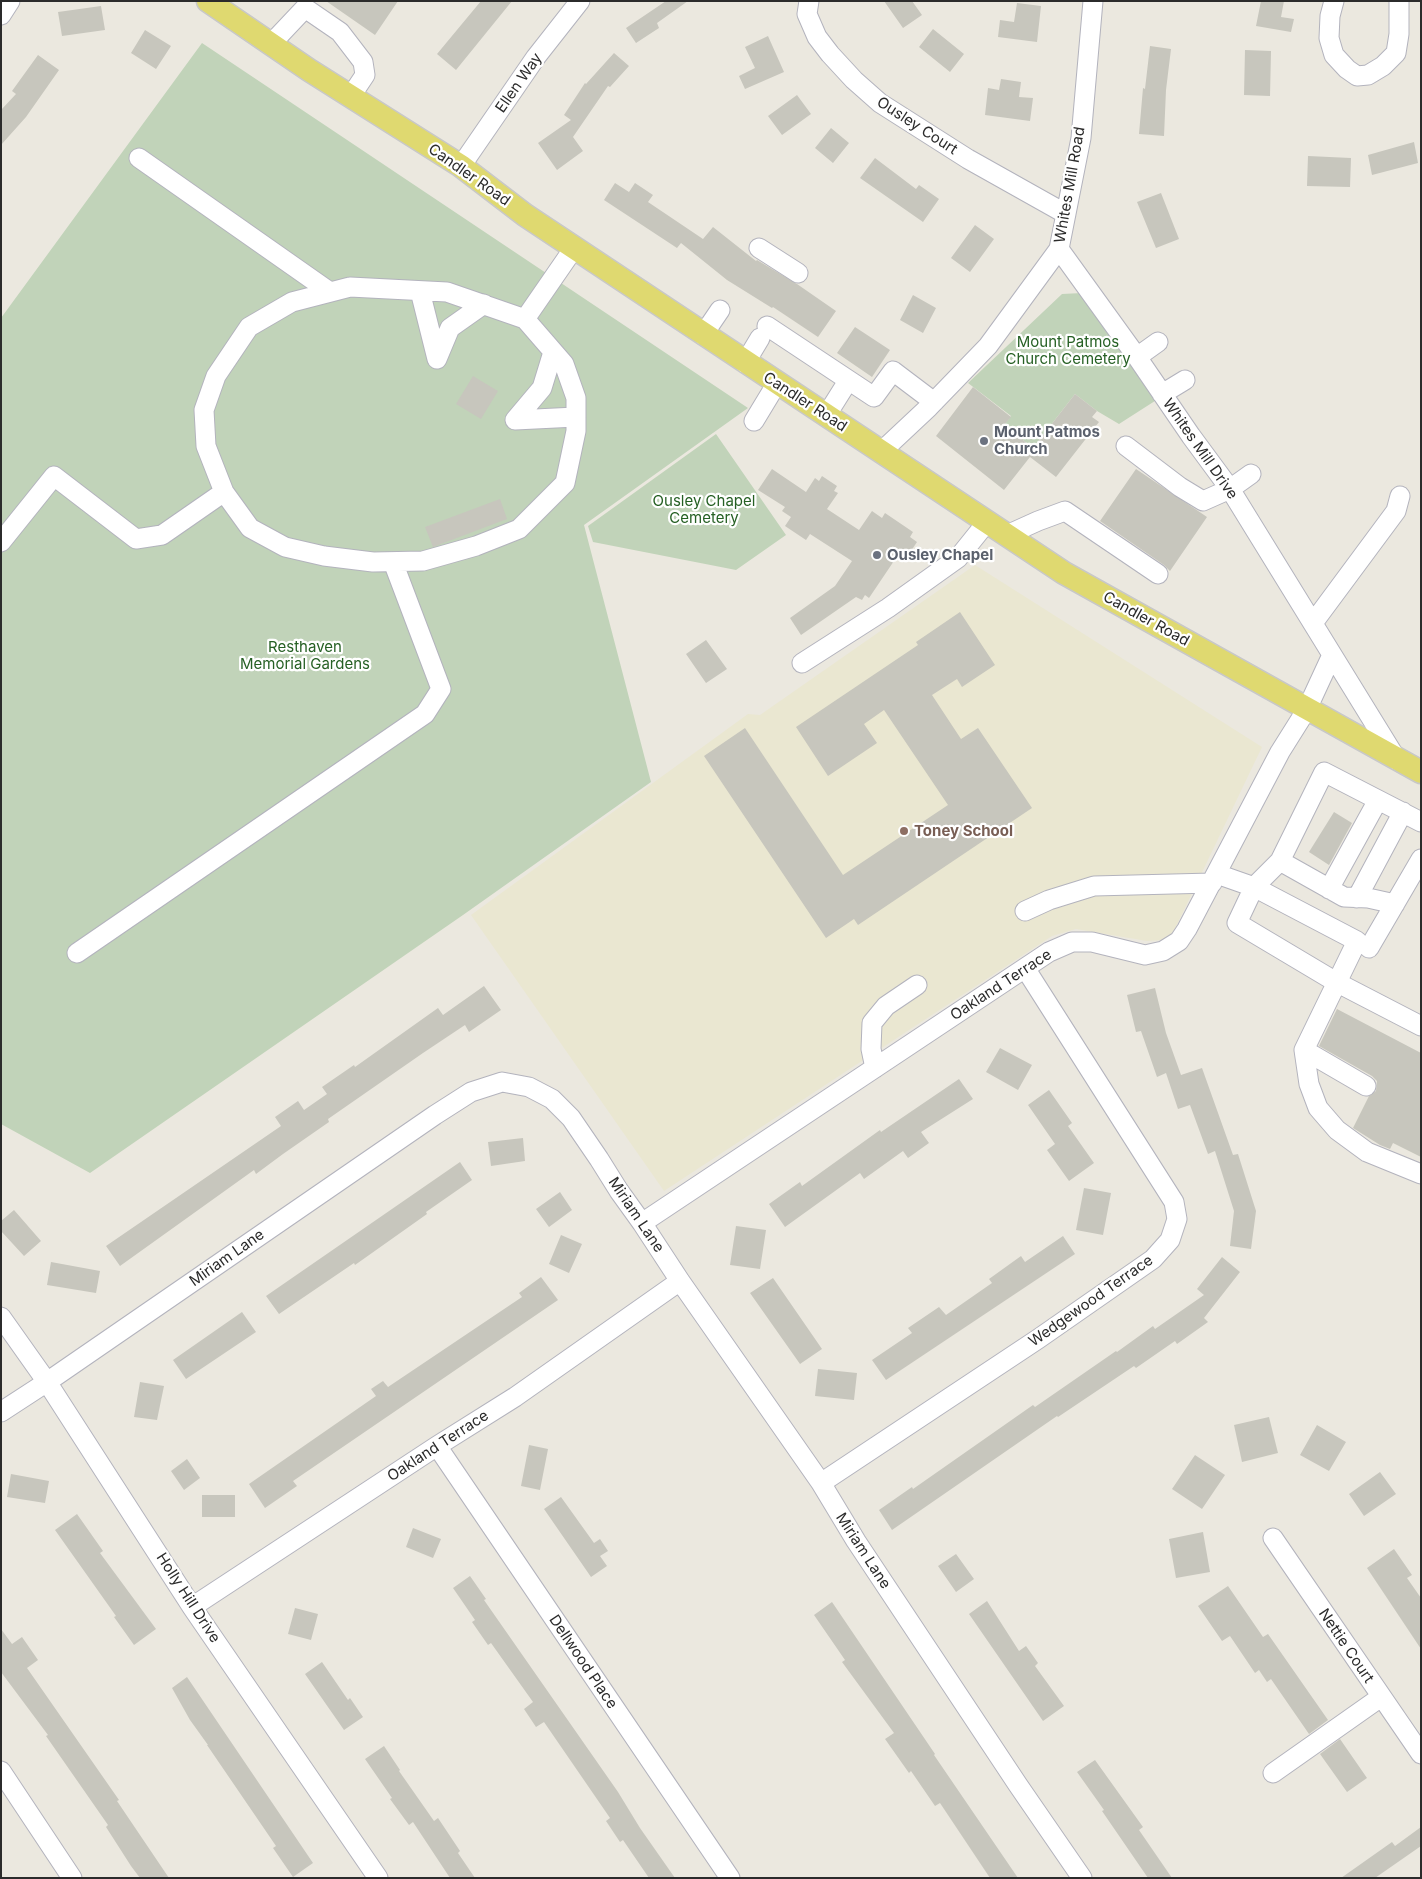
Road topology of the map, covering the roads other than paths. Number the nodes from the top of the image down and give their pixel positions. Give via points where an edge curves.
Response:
1 (10, 1) edge
2 (208, 1) edge
3 (580, 1) edge
4 (809, 1) edge
5 (1093, 1) edge
6 (1334, 1) edge
7 (1399, 1) edge
8 (1, 15) edge
9 (271, 44) junction
10 (351, 96) junction
11 (139, 158) dead end
12 (460, 166) junction
13 (1066, 214) junction
14 (574, 248) junction
15 (760, 248) dead end
16 (1059, 249) junction
17 (798, 273) dead end
18 (420, 291) junction
19 (330, 292) junction
20 (484, 304) junction
21 (720, 310) dead end
22 (526, 319) junction
23 (704, 335) junction
24 (1158, 342) dead end
25 (553, 352) junction
26 (1137, 357) junction
27 (745, 362) junction
28 (848, 380) junction
29 (1185, 380) dead end
30 (777, 383) junction
31 (1162, 394) junction
32 (934, 402) junction
33 (826, 416) junction
34 (576, 417) junction
35 (754, 421) dead end
36 (1126, 446) dead end
37 (881, 452) junction
38 (1251, 474) dead end
39 (1230, 489) junction
40 (224, 492) junction
41 (1398, 503) dead end
42 (987, 522) junction
43 (1007, 535) junction
44 (1, 542) edge
45 (393, 562) junction
46 (1158, 574) dead end
47 (1313, 623) junction
48 (1332, 655) junction
49 (802, 663) dead end
50 (1307, 709) junction
51 (1398, 761) junction
52 (1421, 772) edge
53 (1378, 800) junction
54 (1403, 812) junction
55 (1421, 822) edge
56 (1421, 859) edge
57 (1280, 861) junction
58 (1214, 878) junction
59 (1254, 887) junction
60 (1330, 889) junction
61 (1357, 898) junction
62 (1395, 904) junction
63 (1025, 911) dead end
64 (1369, 948) dead end
65 (77, 953) dead end
66 (1025, 968) junction
67 (1336, 982) junction
68 (917, 985) dead end
69 (1421, 1026) edge
70 (1304, 1050) junction
71 (874, 1068) junction
72 (1366, 1086) dead end
73 (1421, 1174) edge
74 (642, 1223) junction
75 (680, 1281) junction
76 (1, 1317) edge
77 (47, 1382) junction
78 (1, 1412) edge
79 (437, 1446) junction
80 (820, 1483) junction
81 (1273, 1538) dead end
82 (192, 1607) junction
83 (1381, 1697) junction
84 (1421, 1754) edge
85 (1, 1771) edge
86 (1273, 1773) dead end
87 (72, 1878) edge
88 (378, 1878) edge
89 (730, 1878) edge
90 (1082, 1878) edge

1 - 8 street
2 - 9 main road, Candler Road
3 - 12 street, Ellen Way via 536,57
4 - 13 street, Ousley Court via 808,14 817,37 854,80 880,103 968,159
5 - 13 street, Whites Mill Road via 1081,138
6 - 7 street via 1329,38 1334,56 1357,76 1368,75 1396,53
9 - 10 main road, Candler Road
9 - 10 street via 305,8 340,32 363,62 365,75
10 - 12 main road, Candler Road
11 - 19 street
12 - 14 main road, Candler Road via 525,216
13 - 16 street, Whites Mill Road
14 - 22 street
14 - 23 main road, Candler Road
15 - 17 street
16 - 26 street, Whites Mill Drive
16 - 32 street, Whites Mill Road via 988,346
18 - 19 street via 350,287
18 - 20 street via 448,292
18 - 20 street via 436,359 450,328
19 - 40 street via 292,302 249,327 216,376 204,410 206,446
20 - 22 street
21 - 23 street
22 - 25 street
23 - 27 main road, Candler Road
24 - 26 street
25 - 34 street via 564,364 576,398
25 - 34 street via 542,388 515,420
26 - 31 street, Whites Mill Drive
27 - 28 street via 763,332
27 - 30 main road, Candler Road
28 - 32 street via 874,397 893,372
28 - 33 street
29 - 31 street
30 - 33 main road, Candler Road
30 - 35 street
31 - 39 street, Whites Mill Drive via 1173,422
32 - 37 street, Whites Mill Road
33 - 37 main road, Candler Road
34 - 45 street via 565,482 519,529 476,546 423,561
36 - 39 street via 1203,502
37 - 42 main road, Candler Road
38 - 39 street
39 - 47 street, Whites Mill Drive
40 - 44 street via 162,535 136,539 54,476
40 - 45 street via 250,528 285,547 324,556
41 - 47 street
42 - 43 main road, Candler Road
42 - 49 street via 958,558
43 - 46 street via 1065,511
43 - 50 main road, Candler Road via 1064,573
45 - 65 street via 441,689 425,714
47 - 48 street, Whites Mill Drive
48 - 50 street
48 - 51 street, Whites Mill Drive
50 - 51 main road, Candler Road
50 - 58 street, Oakland Terrace via 1280,752
51 - 52 main road, Candler Road
53 - 54 street
53 - 57 street via 1324,772
53 - 60 street
54 - 55 street
54 - 61 street
56 - 62 street
57 - 59 street
57 - 60 street
58 - 59 street
58 - 63 street via 1094,886
58 - 66 street, Oakland Terrace via 1179,941 1164,951 1145,955 1092,942 1072,942
59 - 67 street via 1237,924
59 - 67 street via 1357,942
60 - 61 street via 1344,897
61 - 62 street
62 - 64 street
66 - 71 street, Oakland Terrace
66 - 80 street, Wedgewood Terrace via 1174,1202 1177,1219 1170,1240 1153,1259 1038,1339
67 - 69 street
67 - 70 street
68 - 71 street via 886,1006 872,1023
70 - 72 street
70 - 73 street via 1309,1084 1318,1108 1337,1130 1367,1152
71 - 74 street, Oakland Terrace
74 - 75 street, Miriam Lane
74 - 77 street, Miriam Lane via 565,1112 552,1099 529,1087 502,1082 471,1092 434,1115
75 - 79 street, Oakland Terrace via 515,1397
75 - 80 street, Miriam Lane
76 - 77 street, Holly Hill Drive
77 - 78 street, Miriam Lane
77 - 82 street, Holly Hill Drive
79 - 82 street, Oakland Terrace
79 - 89 street, Dellwood Place
80 - 90 street, Miriam Lane
81 - 83 street, Nettie Court
82 - 88 street, Holly Hill Drive
83 - 84 street, Nettie Court
83 - 86 street
85 - 87 street

